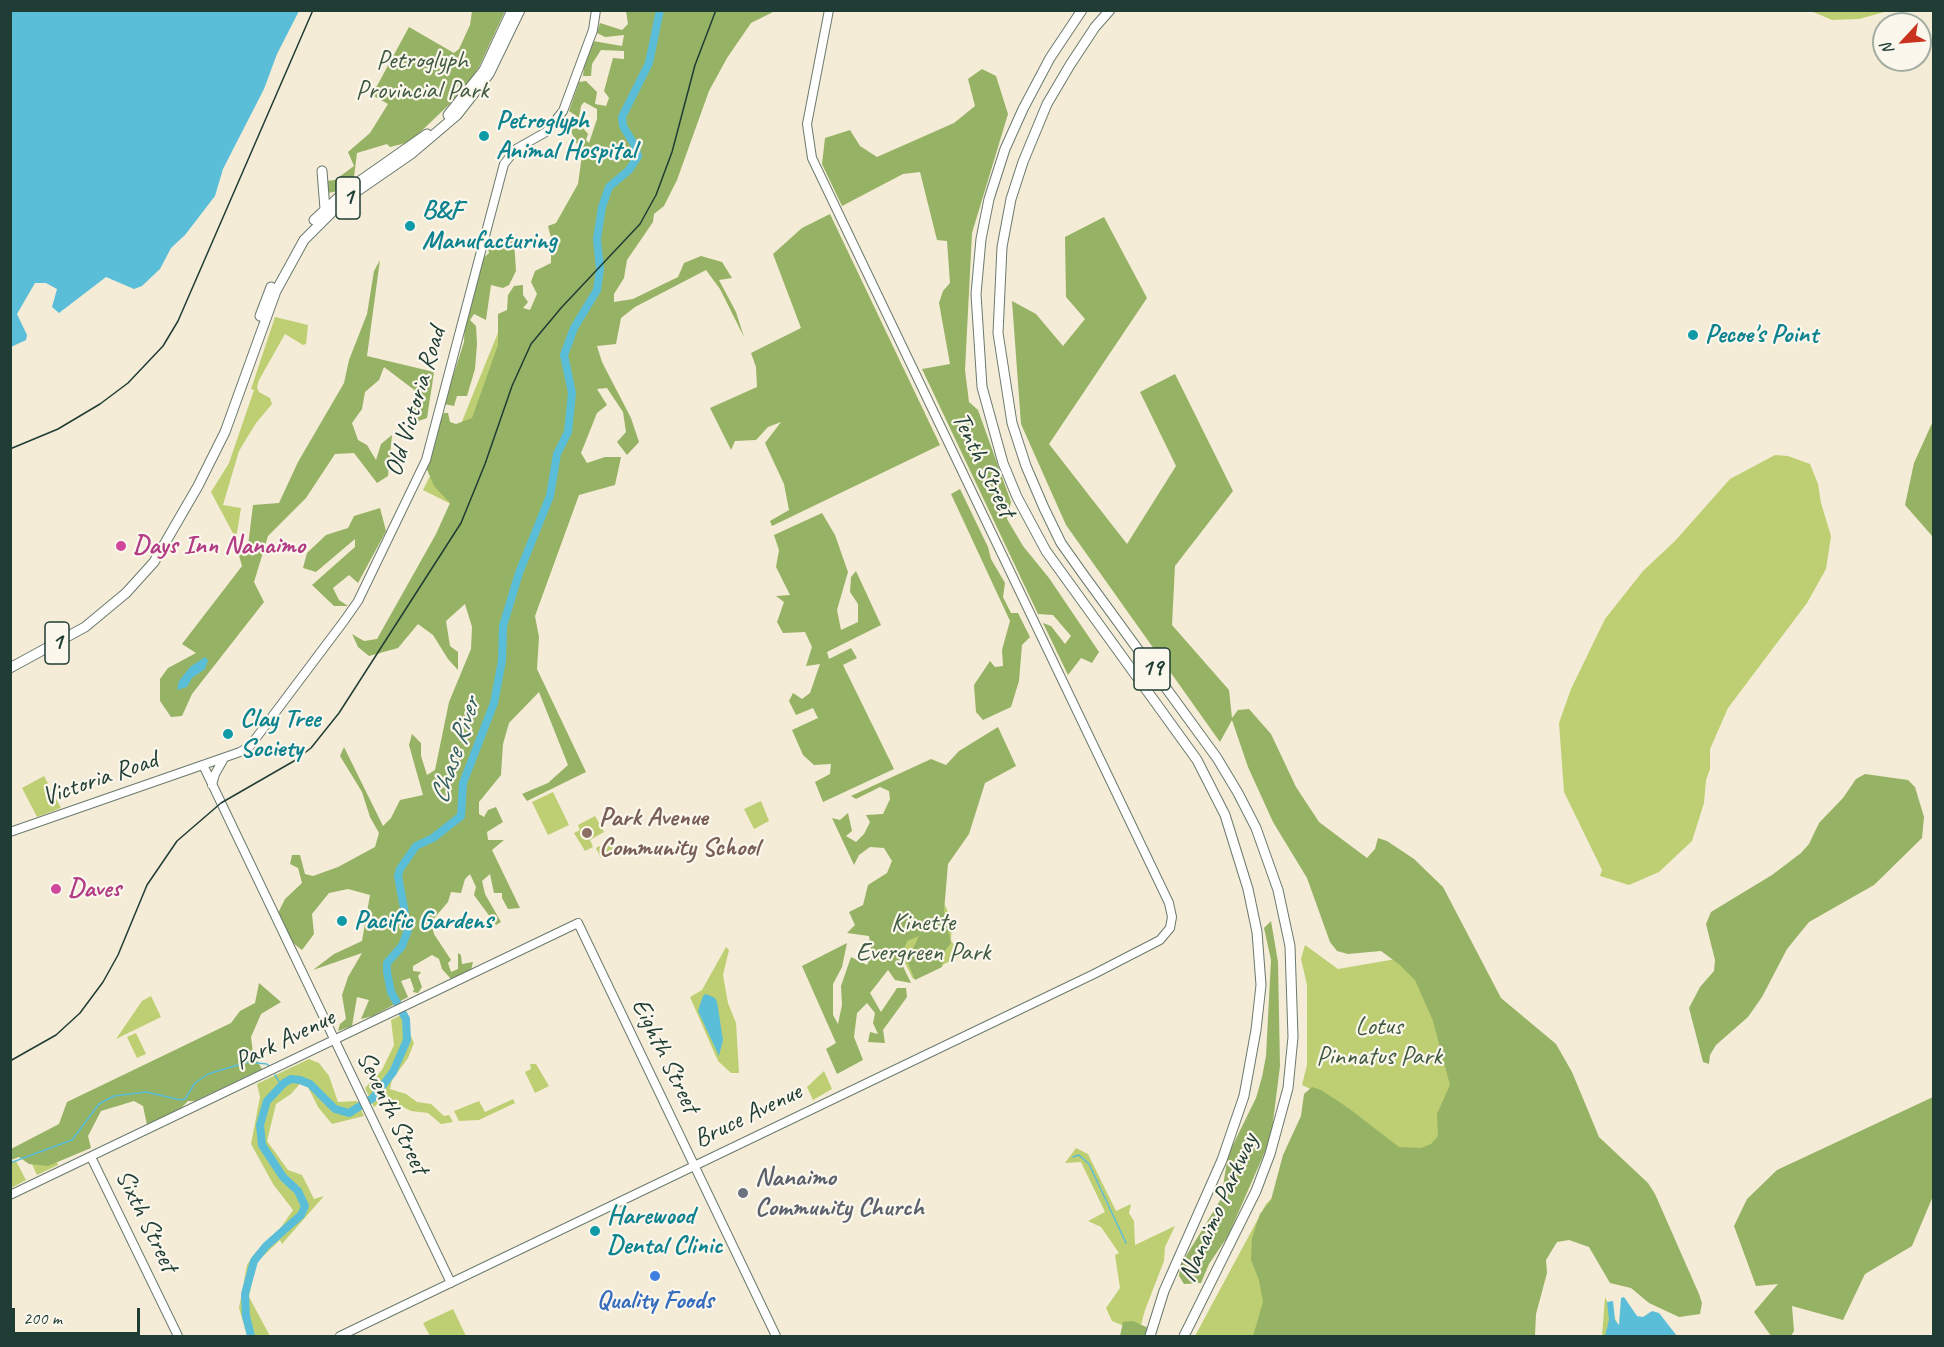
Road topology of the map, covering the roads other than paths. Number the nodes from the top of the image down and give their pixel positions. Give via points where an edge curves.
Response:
1 (512, 10) edge
2 (520, 10) edge
3 (596, 10) edge
4 (829, 10) edge
5 (1082, 10) edge
6 (1110, 10) edge
7 (322, 171) dead end
8 (325, 209) junction
9 (228, 423) junction
10 (10, 668) edge
11 (225, 758) junction
12 (203, 765) junction
13 (212, 785) junction
14 (10, 832) edge
15 (578, 923) joint
16 (1170, 928) joint
17 (334, 1040) junction
18 (91, 1157) junction
19 (694, 1166) junction
20 (10, 1195) edge
21 (451, 1283) junction
22 (178, 1336) edge
23 (340, 1336) edge
24 (776, 1336) edge
25 (1150, 1336) edge
26 (1184, 1336) edge

1 - 8 highway, 1 via 484,70 453,111 436,128
2 - 9 highway, 1 via 489,74 458,115 343,201 304,240 276,291
3 - 11 street, Old Victoria Road via 593,30 563,111 546,132 516,149 504,164 426,460 363,591 263,732 250,746
4 - 16 street, Tenth Street via 807,124 813,158 1169,903
5 - 25 highway, Nanaimo Parkway / 19 via 1023,109 989,199 976,294 982,387 1003,463 1046,551 1197,760 1225,815 1248,889 1257,932 1261,985 1244,1096 1222,1160 1164,1291
6 - 26 highway, Nanaimo Parkway / 19 via 1047,104 1023,162 1002,247 998,333 1012,423 1044,508 1072,558 1217,758 1238,794 1256,828 1278,890 1290,946 1293,1037 1288,1088 1256,1191
7 - 8 highway
8 - 9 highway, 1 via 300,236 271,286
9 - 10 highway, 1 via 198,486 154,562 86,627
11 - 12 street, Old Victoria Road
11 - 13 street via 219,763
12 - 13 street, Seventh Street
12 - 14 street, Victoria Road
13 - 17 street, Seventh Street
15 - 17 street, Park Avenue
15 - 19 street, Eighth Street
16 - 19 street, Bruce Avenue via 1153,945
17 - 18 street, Park Avenue
17 - 21 street, Seventh Street
18 - 20 street, Park Avenue
18 - 22 street, Sixth Street
19 - 21 street, Bruce Avenue
19 - 24 street, Eighth Street
21 - 23 street, Bruce Avenue

